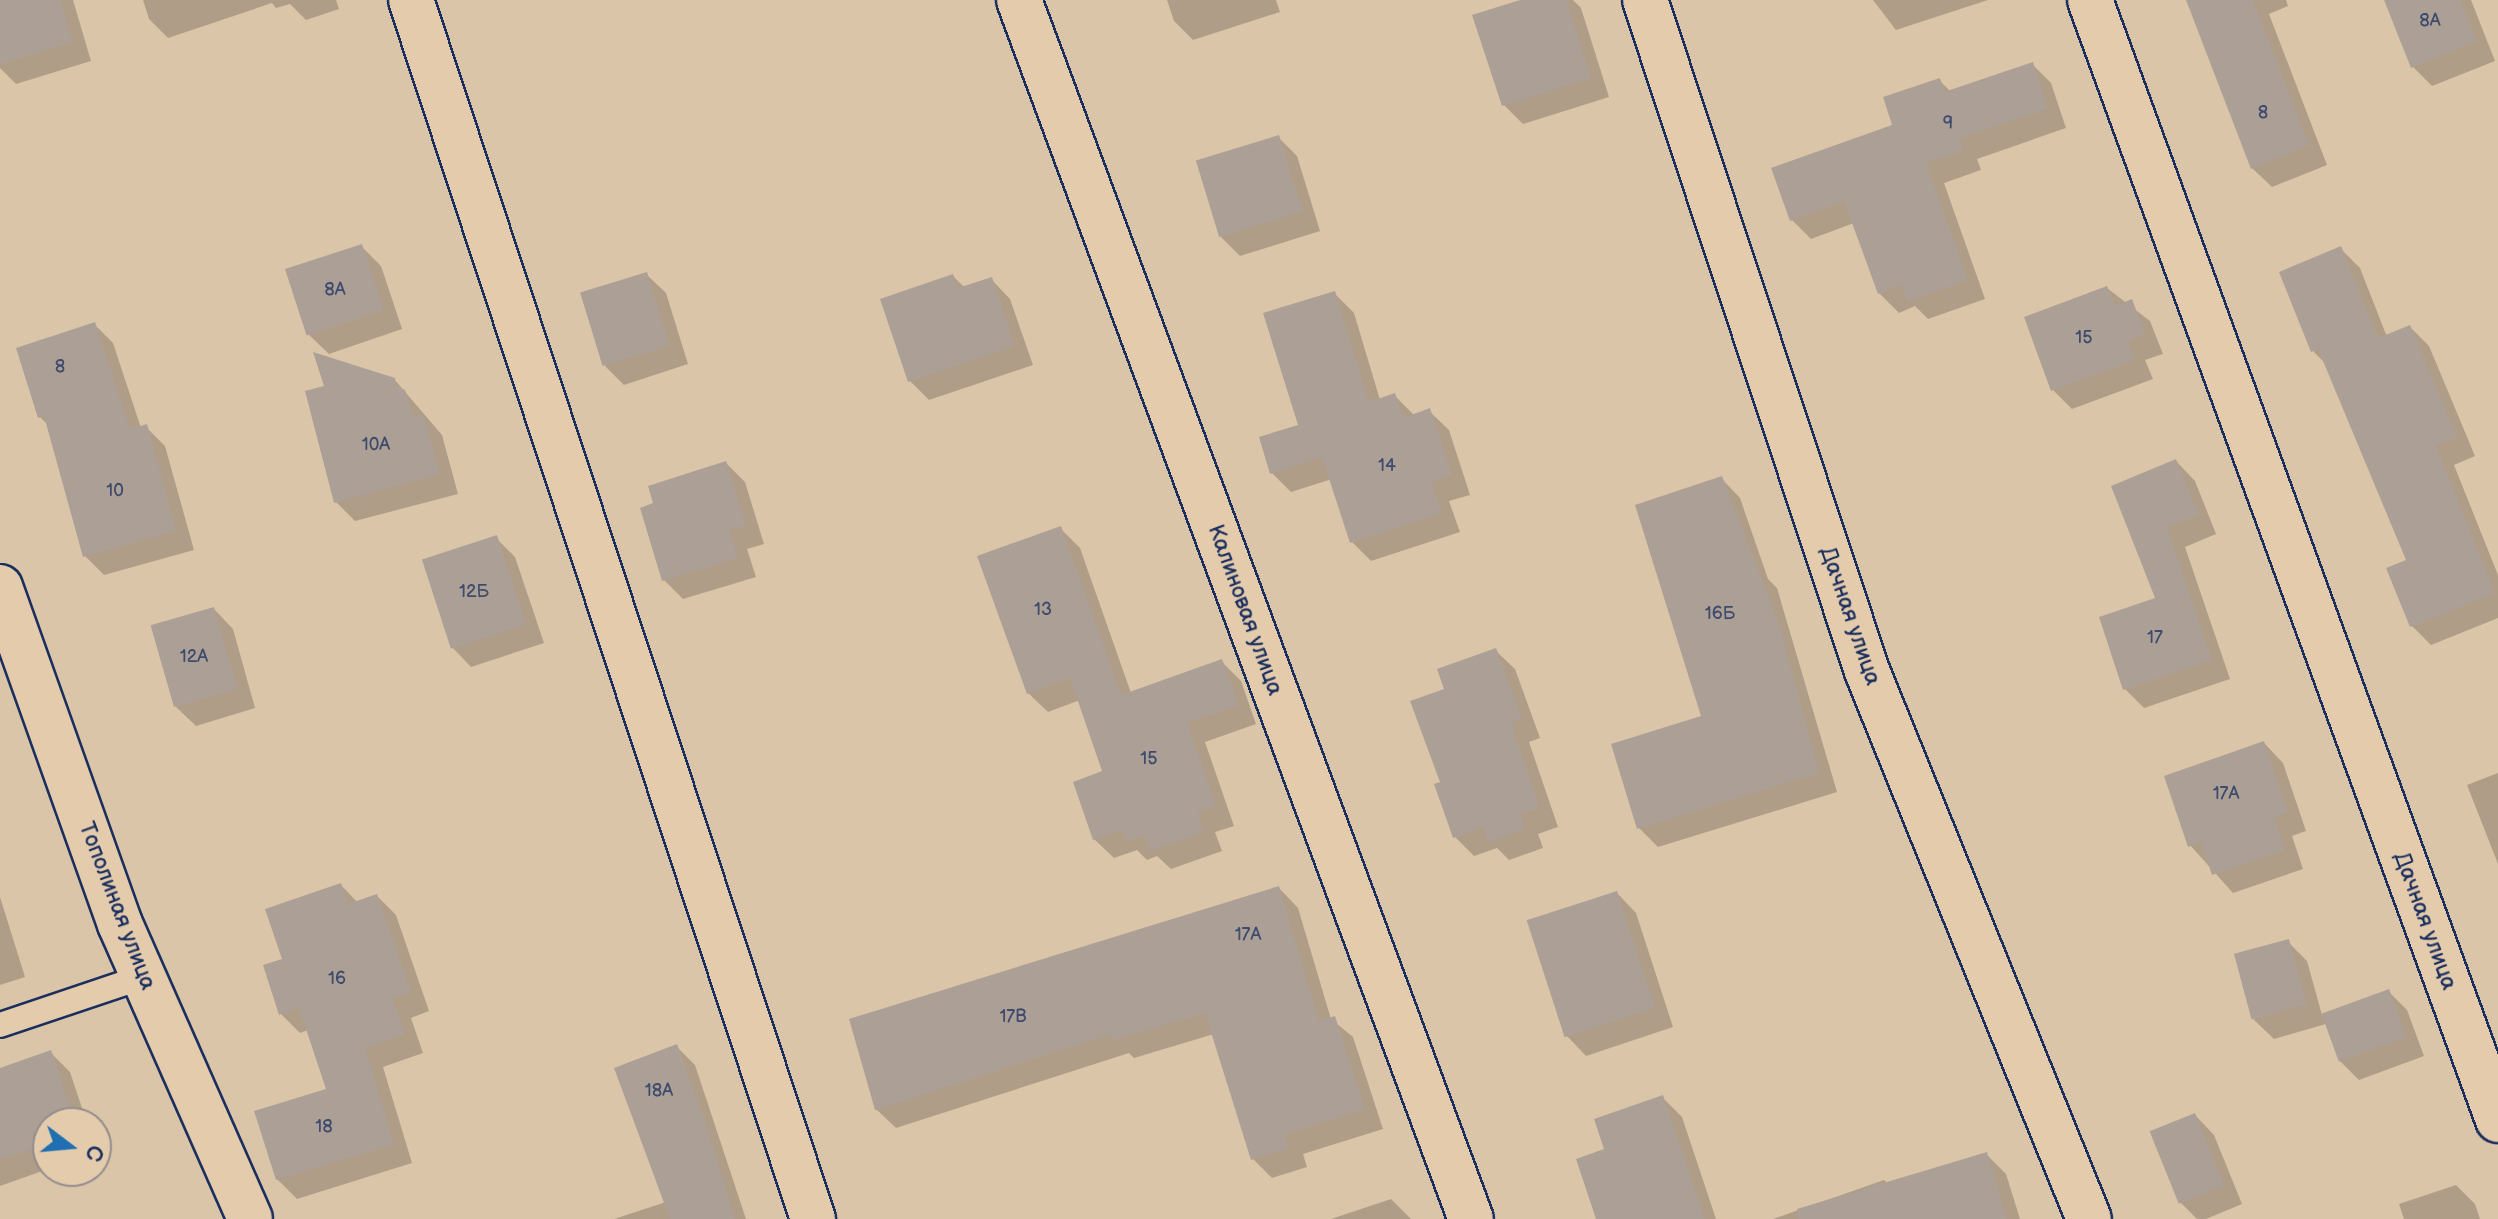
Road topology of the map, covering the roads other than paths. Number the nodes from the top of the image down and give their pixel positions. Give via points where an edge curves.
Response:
1 (411, 0) edge
2 (1019, 0) edge
3 (1645, 0) edge
4 (2090, 0) edge
5 (0, 587) edge
6 (143, 977) junction
7 (0, 1025) edge
8 (2498, 1120) edge
9 (250, 1219) edge
10 (813, 1219) edge
11 (1471, 1219) edge
12 (2089, 1219) edge

1 - 10 street
2 - 11 street, Калиновая улица
3 - 12 street, Дачная улица via 1867,671
4 - 8 street, Дачная улица
5 - 6 street, Тополиная улица
6 - 7 lane
6 - 9 street, Тополиная улица

